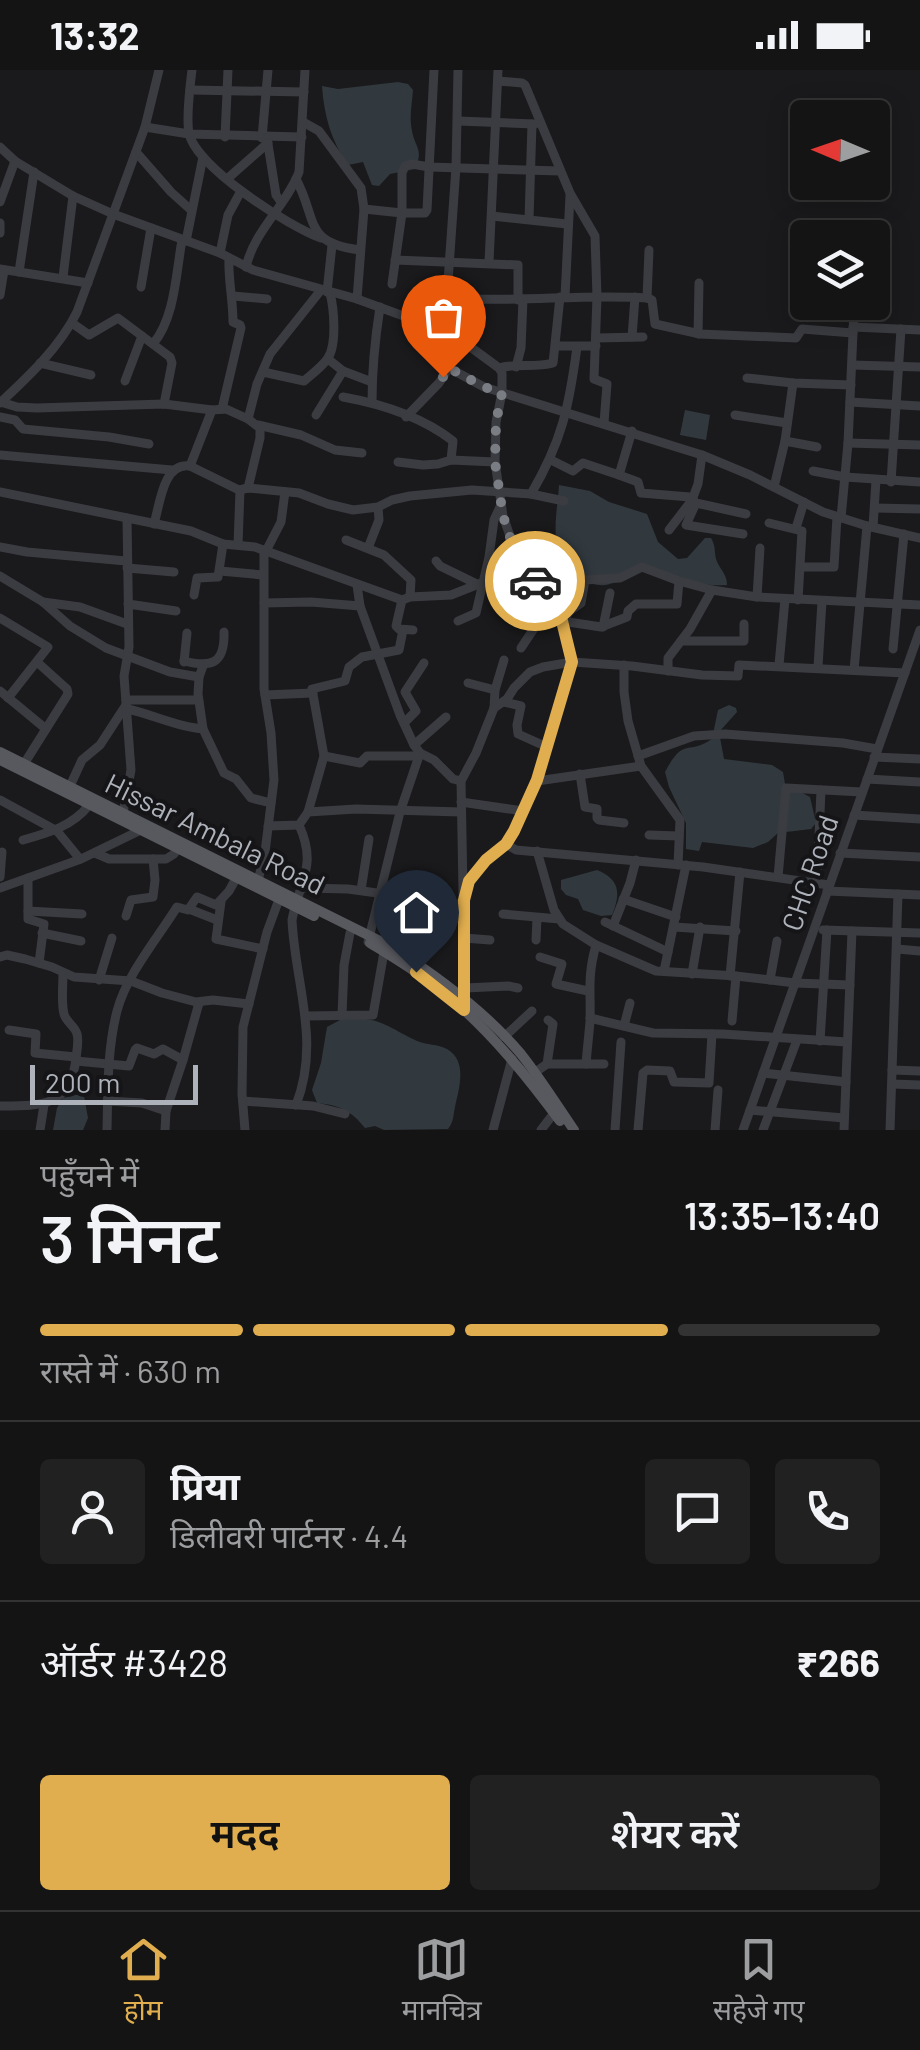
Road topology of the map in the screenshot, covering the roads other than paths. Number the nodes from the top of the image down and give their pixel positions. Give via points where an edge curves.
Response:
1 (159, 70) edge
2 (192, 70) edge
3 (228, 70) edge
4 (268, 70) edge
5 (306, 70) edge
6 (434, 70) edge
7 (458, 70) edge
8 (498, 75) edge
9 (190, 90) junction
10 (267, 90) junction
11 (227, 91) junction
12 (304, 92) junction
13 (458, 121) junction
14 (303, 122) junction
15 (496, 122) junction
16 (537, 124) junction
17 (145, 126) junction
18 (188, 134) junction
19 (225, 136) junction
20 (302, 137) junction
21 (266, 139) junction
22 (0, 147) edge
23 (136, 152) junction
24 (203, 157) junction
25 (14, 164) junction
26 (0, 165) edge
27 (430, 167) junction
28 (456, 167) junction
29 (494, 168) junction
30 (530, 170) junction
31 (34, 172) junction
32 (560, 172) junction
33 (227, 179) junction
34 (296, 179) junction
35 (240, 191) junction
36 (570, 193) junction
37 (73, 196) junction
38 (0, 202) edge
39 (281, 202) junction
40 (364, 209) junction
41 (191, 210) junction
42 (275, 212) junction
43 (402, 213) junction
44 (113, 214) junction
45 (492, 216) junction
46 (529, 218) junction
47 (0, 223) edge
48 (568, 224) junction
49 (151, 228) junction
50 (0, 234) edge
51 (321, 238) junction
52 (184, 240) junction
53 (332, 245) junction
54 (360, 250) junction
55 (650, 250) dead end
56 (224, 255) junction
57 (395, 260) junction
58 (450, 262) junction
59 (488, 262) junction
60 (246, 267) junction
61 (2, 270) edge
62 (20, 272) junction
63 (63, 277) junction
64 (88, 283) junction
65 (392, 284) dead end
66 (699, 284) dead end
67 (140, 287) dead end
68 (326, 291) junction
69 (0, 295) edge
70 (234, 296) junction
71 (446, 296) dead end
72 (562, 297) junction
73 (597, 297) junction
74 (357, 298) junction
75 (474, 298) dead end
76 (641, 298) junction
77 (267, 299) dead end
78 (520, 299) junction
79 (380, 308) junction
80 (854, 320) edge
81 (72, 323) junction
82 (424, 324) junction
83 (901, 329) junction
84 (853, 330) junction
85 (920, 330) edge
86 (698, 334) junction
87 (142, 336) junction
88 (596, 342) junction
89 (153, 344) junction
90 (556, 346) junction
91 (577, 347) junction
92 (328, 359) junction
93 (40, 362) junction
94 (852, 365) junction
95 (516, 366) junction
96 (898, 366) junction
97 (920, 367) edge
98 (449, 368) junction
99 (499, 368) junction
100 (344, 371) junction
101 (262, 372) junction
102 (90, 375) dead end
103 (747, 378) dead end
104 (125, 381) dead end
105 (372, 382) junction
106 (793, 383) junction
107 (851, 385) junction
108 (502, 393) junction
109 (342, 397) dead end
110 (2, 400) edge
111 (372, 402) junction
112 (850, 402) junction
113 (164, 404) junction
114 (894, 404) junction
115 (920, 406) edge
116 (217, 410) junction
117 (566, 414) junction
118 (316, 415) dead end
119 (735, 415) dead end
120 (0, 417) edge
121 (406, 417) junction
122 (248, 419) junction
123 (604, 423) junction
124 (787, 423) junction
125 (258, 426) junction
126 (632, 432) junction
127 (784, 441) junction
128 (848, 442) junction
129 (149, 444) dead end
130 (894, 444) junction
131 (920, 445) edge
132 (817, 447) dead end
133 (362, 453) dead end
134 (0, 454) edge
135 (702, 455) junction
136 (452, 460) junction
137 (550, 460) junction
138 (398, 462) dead end
139 (495, 462) junction
140 (190, 466) junction
141 (172, 470) junction
142 (813, 470) dead end
143 (619, 475) junction
144 (845, 477) junction
145 (876, 480) junction
146 (891, 482) junction
147 (920, 482) edge
148 (774, 486) junction
149 (244, 489) junction
150 (0, 492) edge
151 (284, 492) junction
152 (499, 492) junction
153 (531, 494) junction
154 (564, 501) dead end
155 (694, 501) junction
156 (804, 502) junction
157 (501, 505) junction
158 (378, 507) junction
159 (875, 508) junction
160 (920, 509) edge
161 (746, 514) dead end
162 (839, 517) junction
163 (127, 518) junction
164 (769, 522) dead end
165 (154, 524) junction
166 (870, 527) junction
167 (796, 528) junction
168 (669, 530) dead end
169 (744, 534) dead end
170 (904, 534) junction
171 (920, 538) edge
172 (346, 540) dead end
173 (223, 544) junction
174 (238, 545) junction
175 (0, 547) edge
176 (368, 548) junction
177 (760, 548) dead end
178 (265, 550) junction
179 (560, 560) dead end
180 (436, 561) dead end
181 (127, 564) junction
182 (800, 567) junction
183 (220, 571) junction
184 (174, 572) dead end
185 (511, 572) junction
186 (264, 575) junction
187 (0, 576) edge
188 (680, 581) junction
189 (481, 584) junction
190 (357, 585) junction
191 (712, 590) junction
192 (610, 593) dead end
193 (194, 595) dead end
194 (757, 597) junction
195 (406, 599) junction
196 (786, 599) junction
197 (798, 600) junction
198 (822, 601) junction
199 (861, 601) junction
200 (43, 602) junction
201 (264, 602) junction
202 (128, 604) junction
203 (897, 604) junction
204 (920, 605) edge
205 (360, 606) junction
206 (549, 606) junction
207 (176, 611) dead end
208 (0, 618) edge
209 (562, 621) junction
210 (458, 622) dead end
211 (127, 624) junction
212 (744, 624) dead end
213 (603, 627) junction
214 (920, 630) edge
215 (224, 632) dead end
216 (187, 633) dead end
217 (681, 641) junction
218 (521, 648) dead end
219 (894, 648) dead end
220 (378, 652) junction
221 (127, 658) junction
222 (504, 660) dead end
223 (184, 661) junction
224 (37, 662) junction
225 (572, 662) junction
226 (424, 663) dead end
227 (624, 665) junction
228 (780, 665) junction
229 (203, 666) junction
230 (818, 667) junction
231 (854, 670) junction
232 (668, 671) junction
233 (905, 672) junction
234 (181, 675) junction
235 (199, 677) junction
236 (468, 684) dead end
237 (494, 690) junction
238 (312, 693) junction
239 (4, 694) edge
240 (265, 695) junction
241 (198, 700) junction
242 (504, 702) junction
243 (126, 705) junction
244 (494, 708) junction
245 (446, 718) dead end
246 (404, 724) junction
247 (46, 729) junction
248 (203, 729) junction
249 (546, 747) junction
250 (418, 751) junction
251 (0, 752) edge
252 (876, 753) junction
253 (324, 756) junction
254 (920, 759) edge
255 (0, 760) edge
256 (640, 761) junction
257 (24, 764) junction
258 (580, 774) junction
259 (866, 779) junction
260 (537, 780) junction
261 (460, 781) junction
262 (920, 782) edge
263 (70, 786) junction
264 (821, 790) junction
265 (862, 792) junction
266 (0, 800) edge
267 (271, 803) junction
268 (90, 805) junction
269 (461, 807) junction
270 (400, 810) junction
271 (523, 811) junction
272 (308, 812) junction
273 (123, 813) junction
274 (854, 815) junction
275 (920, 818) edge
276 (624, 824) dead end
277 (299, 825) junction
278 (268, 826) junction
279 (145, 828) junction
280 (56, 830) junction
281 (649, 834) dead end
282 (679, 836) junction
283 (369, 838) dead end
284 (23, 840) dead end
285 (506, 844) junction
286 (177, 849) junction
287 (2, 852) edge
288 (537, 852) junction
289 (94, 853) junction
290 (840, 853) junction
291 (920, 857) edge
292 (153, 859) junction
293 (80, 860) junction
294 (636, 860) junction
295 (682, 865) junction
296 (740, 872) junction
297 (238, 874) junction
298 (0, 877) edge
299 (778, 877) junction
300 (28, 878) junction
301 (816, 883) junction
302 (257, 884) junction
303 (0, 888) edge
304 (828, 888) junction
305 (361, 890) junction
306 (381, 894) junction
307 (898, 894) junction
308 (281, 895) junction
309 (920, 895) edge
310 (298, 898) junction
311 (624, 899) junction
312 (221, 900) junction
313 (464, 903) junction
314 (189, 909) junction
315 (28, 911) junction
316 (82, 914) dead end
317 (503, 914) dead end
318 (126, 916) dead end
319 (537, 918) junction
320 (559, 919) junction
321 (217, 920) junction
322 (675, 922) junction
323 (700, 927) junction
324 (814, 929) junction
325 (827, 930) junction
326 (736, 931) junction
327 (852, 931) junction
328 (898, 932) junction
329 (42, 933) junction
330 (350, 933) junction
331 (920, 933) edge
332 (112, 938) dead end
333 (464, 938) junction
334 (369, 939) junction
335 (490, 940) dead end
336 (536, 940) dead end
337 (81, 941) dead end
338 (777, 941) dead end
339 (596, 946) junction
340 (263, 948) junction
341 (897, 950) junction
342 (920, 950) edge
343 (384, 952) junction
344 (668, 952) junction
345 (0, 957) edge
346 (540, 957) dead end
347 (39, 963) junction
348 (664, 971) junction
349 (63, 974) junction
350 (692, 974) junction
351 (733, 976) junction
352 (99, 980) junction
353 (131, 980) junction
354 (770, 980) junction
355 (795, 983) junction
356 (824, 984) junction
357 (850, 985) junction
358 (465, 988) junction
359 (518, 988) dead end
360 (588, 990) junction
361 (199, 1002) junction
362 (249, 1004) junction
363 (630, 1004) dead end
364 (465, 1006) junction
365 (532, 1011) dead end
366 (342, 1015) junction
367 (306, 1016) junction
368 (590, 1018) junction
369 (548, 1020) dead end
370 (732, 1022) dead end
371 (624, 1026) junction
372 (9, 1030) dead end
373 (712, 1034) junction
374 (504, 1037) junction
375 (775, 1038) junction
376 (797, 1040) junction
377 (820, 1041) junction
378 (622, 1042) dead end
379 (848, 1042) junction
380 (76, 1059) junction
381 (512, 1059) junction
382 (184, 1060) junction
383 (108, 1064) junction
384 (548, 1064) junction
385 (586, 1064) junction
386 (604, 1064) dead end
387 (892, 1070) junction
388 (920, 1072) edge
389 (534, 1073) junction
390 (763, 1074) junction
391 (784, 1076) junction
392 (846, 1082) junction
393 (892, 1084) junction
394 (920, 1085) edge
395 (718, 1090) dead end
396 (108, 1101) junction
397 (243, 1101) junction
398 (44, 1104) junction
399 (296, 1104) junction
400 (0, 1106) edge
401 (166, 1110) junction
402 (750, 1110) junction
403 (770, 1112) junction
404 (345, 1114) dead end
405 (554, 1114) junction
406 (844, 1118) junction
407 (40, 1130) edge
408 (106, 1130) edge
409 (164, 1130) edge
410 (246, 1130) edge
411 (494, 1130) edge
412 (540, 1130) edge
413 (566, 1130) edge
414 (574, 1130) edge
415 (615, 1130) edge
416 (638, 1130) edge
417 (715, 1130) edge
418 (743, 1130) edge
419 (763, 1130) edge
420 (844, 1130) edge
421 (890, 1130) edge

1 - 17 street
2 - 9 street
3 - 11 street
4 - 10 street
5 - 12 street
6 - 27 street
7 - 13 street
8 - 15 street
8 - 16 street via 524,84
9 - 11 street
9 - 18 street
10 - 11 street
10 - 12 street
10 - 21 street
11 - 19 street
12 - 14 street
13 - 15 street
13 - 28 street
14 - 20 street
14 - 40 street via 319,131 358,181
15 - 16 street
15 - 29 street
16 - 30 street
16 - 32 street
17 - 18 street
17 - 23 street
18 - 19 street
18 - 24 street
19 - 21 street
20 - 21 street
20 - 34 street
21 - 33 street
21 - 39 street
22 - 25 street
23 - 41 street
23 - 44 street
24 - 33 street
24 - 41 street
25 - 26 street
25 - 31 street
25 - 38 street
27 - 28 street
27 - 43 street via 426,212
27 - 43 street via 403,168
28 - 29 street
28 - 58 street
29 - 30 street
29 - 45 street
30 - 32 street
30 - 46 street
31 - 37 street
31 - 62 street
32 - 36 street
33 - 35 street
34 - 39 street
34 - 51 street
35 - 42 street
35 - 56 street via 228,214
36 - 48 street
36 - 73 street via 594,235
37 - 44 street
37 - 63 street
39 - 42 street
40 - 43 street
40 - 54 street
41 - 52 street
42 - 51 street
42 - 60 street
43 - 57 street
44 - 49 street
44 - 64 street
45 - 46 street
45 - 59 street
46 - 48 street
47 - 50 street
48 - 72 street
49 - 52 street
49 - 67 street
51 - 53 street
52 - 56 street
52 - 89 street via 170,312
53 - 54 street
53 - 68 street
54 - 74 street
55 - 76 street
56 - 60 street
56 - 70 street
57 - 58 street
57 - 65 street
58 - 59 street
58 - 71 street
59 - 78 street via 519,266
60 - 68 street
61 - 62 street
61 - 69 street
62 - 63 street
63 - 64 street
64 - 81 street
66 - 86 street
68 - 74 street
68 - 92 street via 334,323
68 - 101 street via 276,345
70 - 77 street
70 - 116 street via 233,322 241,328
72 - 73 street
72 - 78 street
72 - 90 street
73 - 76 street
73 - 88 street
74 - 79 street
75 - 78 street
76 - 86 street via 652,300 655,324
76 - 88 street via 638,337
78 - 95 street
79 - 82 street
79 - 105 street
80 - 84 street
81 - 87 street via 89,335 118,318
81 - 93 street
82 - 98 street
82 - 99 street via 465,342
83 - 84 street
83 - 85 street
83 - 96 street
84 - 86 street via 802,329 796,338
84 - 94 street
87 - 89 street
87 - 104 street
88 - 91 street
88 - 123 street via 594,379 607,387
89 - 113 street via 172,360
90 - 91 street
90 - 95 street via 552,364
91 - 117 street
92 - 100 street
92 - 101 street via 304,381
93 - 102 street
93 - 110 street
94 - 96 street
94 - 107 street
95 - 99 street
96 - 97 street
96 - 114 street
98 - 108 street
98 - 121 street
99 - 108 street
100 - 105 street
100 - 118 street
101 - 122 street
103 - 106 street
105 - 111 street
106 - 107 street
106 - 124 street
107 - 112 street
108 - 117 street
108 - 139 street
109 - 111 street
110 - 113 street via 36,408
111 - 121 street
112 - 114 street
112 - 128 street
113 - 116 street
114 - 115 street
114 - 130 street
116 - 122 street
116 - 140 street
117 - 123 street
117 - 137 street
119 - 124 street
120 - 129 street via 23,429
121 - 136 street via 427,422 453,441
122 - 125 street
123 - 126 street
124 - 127 street
125 - 133 street
125 - 149 street
126 - 135 street
126 - 143 street
127 - 132 street
127 - 148 street
128 - 130 street
128 - 144 street
130 - 131 street
130 - 146 street
134 - 141 street
135 - 148 street
135 - 155 street
136 - 138 street
136 - 139 street
137 - 143 street via 573,472 584,463
137 - 153 street
139 - 152 street
140 - 141 street
140 - 149 street
141 - 165 street
142 - 144 street
143 - 155 street via 638,482 641,493
144 - 145 street
144 - 162 street
145 - 146 street
145 - 159 street
146 - 147 street
148 - 156 street
149 - 151 street
149 - 174 street
150 - 163 street
151 - 158 street via 346,509
151 - 178 street via 281,522
152 - 153 street
152 - 157 street
152 - 158 street via 410,496
153 - 154 street
155 - 161 street
155 - 168 street
155 - 169 street via 686,525
156 - 162 street
156 - 167 street
157 - 185 street
157 - 189 street
158 - 176 street
159 - 160 street
159 - 166 street
162 - 166 street
162 - 182 street via 834,567
163 - 165 street
163 - 181 street
164 - 167 street
165 - 173 street
166 - 170 street
166 - 199 street
167 - 182 street via 802,533
170 - 171 street
170 - 203 street
172 - 176 street
173 - 174 street
173 - 183 street
174 - 178 street
175 - 181 street
176 - 195 street via 410,578
177 - 194 street
178 - 186 street
178 - 190 street
179 - 185 street via 546,558
180 - 189 street
181 - 184 street
181 - 202 street
182 - 197 street
183 - 186 street
183 - 193 street via 217,578 198,578
185 - 189 street
185 - 206 street via 533,579
186 - 201 street
187 - 200 street
188 - 191 street
188 - 209 street via 642,567 620,578 585,580 582,602
188 - 213 street via 677,604 638,604 627,618
189 - 195 street
189 - 210 street via 476,614
190 - 195 street
190 - 205 street
191 - 194 street
191 - 217 street
192 - 213 street
194 - 196 street
195 - 220 street via 396,626 408,630 399,650
196 - 197 street
196 - 228 street
197 - 198 street
198 - 199 street
198 - 230 street
199 - 203 street
199 - 231 street
200 - 211 street
200 - 221 street
201 - 205 street
201 - 240 street
202 - 207 street
202 - 211 street
203 - 204 street
203 - 219 street
205 - 220 street
206 - 209 street
206 - 218 street
208 - 224 street via 48,647
209 - 213 street
209 - 225 street
211 - 221 street
212 - 217 street via 744,641
214 - 233 street, CHC Road
215 - 229 street via 221,653
216 - 223 street
217 - 232 street via 668,658
220 - 238 street via 349,667 346,681
220 - 246 street
221 - 234 street
221 - 243 street
222 - 237 street
223 - 229 street
223 - 234 street
224 - 239 street
224 - 247 street via 68,692
225 - 227 street
225 - 242 street via 530,672
225 - 249 street
226 - 246 street via 405,692 416,711
227 - 232 street
227 - 256 street via 628,720
228 - 230 street
228 - 232 street via 739,664 738,676
229 - 235 street
230 - 231 street
231 - 233 street
233 - 252 street, CHC Road
234 - 235 street
235 - 241 street
236 - 237 street
237 - 244 street
238 - 240 street
238 - 253 street
239 - 247 street
240 - 267 street
241 - 243 street
241 - 248 street
242 - 244 street
242 - 249 street via 521,706 518,734
243 - 248 street
243 - 263 street
243 - 273 street via 131,770
244 - 261 street
245 - 250 street
246 - 250 street
247 - 257 street
248 - 267 street via 226,775 251,798
249 - 260 street
250 - 253 street via 367,756 360,763
250 - 261 street
250 - 270 street
251 - 257 main road, Hissar Ambala Road
252 - 254 street
252 - 256 street via 725,734 694,736
252 - 259 street, CHC Road
253 - 272 street
255 - 268 main road, Hissar Ambala Road
256 - 258 street
256 - 282 street via 680,820
257 - 263 main road, Hissar Ambala Road
258 - 260 street
258 - 276 street via 585,807 597,808 599,820
259 - 262 street
259 - 265 street, CHC Road
260 - 271 street
261 - 269 street
263 - 273 main road, Hissar Ambala Road
264 - 265 street
264 - 299 street via 785,790
264 - 301 street
265 - 274 street, CHC Road
266 - 280 street
267 - 278 street
268 - 279 main road, Hissar Ambala Road
268 - 280 street
269 - 270 street
269 - 271 street
269 - 313 street
270 - 272 street
270 - 306 street
271 - 285 street
272 - 277 street
273 - 279 main road, Hissar Ambala Road
274 - 275 street
274 - 290 street, CHC Road
277 - 278 street
277 - 310 street via 307,872
278 - 302 street
279 - 286 main road, Hissar Ambala Road
279 - 289 street
279 - 297 main road, Hissar Ambala Road
280 - 284 street
280 - 293 street
281 - 282 street
282 - 295 street
283 - 305 street
285 - 288 street
285 - 313 street via 469,881
286 - 292 street
286 - 297 main road, Hissar Ambala Road
287 - 298 street
288 - 294 street
288 - 320 street
289 - 292 street
289 - 293 street
290 - 291 street
290 - 304 street, CHC Road
292 - 318 street via 153,897 131,900
293 - 300 street
294 - 295 street
294 - 311 street
295 - 296 street
295 - 322 street
296 - 299 street
296 - 326 street
297 - 302 main road, Hissar Ambala Road
297 - 312 street
299 - 301 street
300 - 303 street
300 - 315 street
301 - 304 street
302 - 308 main road, Hissar Ambala Road
304 - 307 street
304 - 324 street, CHC Road
305 - 306 street
305 - 310 street
306 - 313 street
306 - 334 street
307 - 309 street
307 - 328 street
308 - 310 main road, Hissar Ambala Road
308 - 340 street
310 - 330 main road, Hissar Ambala Road
310 - 334 main road, Hissar Ambala Road
310 - 367 street via 293,934
311 - 322 street
311 - 344 street via 609,924
312 - 314 street via 216,905 196,897
312 - 321 street
313 - 333 street
314 - 321 street
314 - 353 street via 177,907
315 - 316 street
315 - 329 street via 29,920 44,923
317 - 319 street
319 - 320 street
319 - 336 street
320 - 339 street
321 - 340 street via 216,939
322 - 323 street
322 - 344 street
323 - 326 street
323 - 350 street
324 - 325 street
324 - 355 street, CHC Road
325 - 327 street
325 - 356 street
326 - 351 street
327 - 328 street
327 - 357 street
328 - 331 street
328 - 341 street
329 - 337 street
329 - 347 street
330 - 334 main road, Hissar Ambala Road
330 - 366 street
332 - 352 street
333 - 335 street
333 - 358 street
334 - 343 main road, Hissar Ambala Road
334 - 364 main road, Hissar Ambala Road via 428,971
338 - 354 street
339 - 348 street
339 - 360 street
340 - 362 street
341 - 342 street
341 - 387 street
343 - 364 main road, Hissar Ambala Road
343 - 366 street via 374,1014
344 - 348 street
345 - 347 street
346 - 360 street via 562,964 556,984
347 - 349 street
348 - 350 street
349 - 352 street
349 - 380 street via 64,1014 78,1038
350 - 351 street
351 - 354 street
351 - 370 street
352 - 353 street
353 - 361 street
353 - 383 street via 118,1008
354 - 355 street
355 - 356 street
355 - 375 street, CHC Road
356 - 357 street
356 - 377 street
357 - 379 street
358 - 359 street
358 - 364 street
360 - 368 street
361 - 362 street
361 - 382 street
362 - 397 street
363 - 371 street
364 - 374 main road, Hissar Ambala Road
364 - 381 main road, Hissar Ambala Road
365 - 374 street
366 - 367 street
367 - 399 street via 306,1068
368 - 371 street
368 - 385 street
369 - 384 street
371 - 373 street
372 - 380 street via 36,1034 35,1053
373 - 375 street
373 - 416 street via 709,1083 674,1082 670,1071 642,1073
374 - 389 main road, Hissar Ambala Road
375 - 376 street
375 - 390 street, CHC Road
376 - 377 street
376 - 391 street
377 - 379 street
378 - 415 street
379 - 392 street
380 - 383 street
380 - 398 street via 71,1082
381 - 405 main road, Hissar Ambala Road
381 - 411 street
382 - 383 street via 136,1048 130,1066
382 - 401 street
383 - 396 street
384 - 385 street
384 - 389 street
385 - 386 street
387 - 388 street
387 - 393 street
389 - 414 main road, Hissar Ambala Road
390 - 391 street
390 - 402 street, CHC Road
391 - 392 street
391 - 403 street
392 - 406 street
393 - 394 street
393 - 421 street
395 - 417 street
396 - 401 street
396 - 408 street
397 - 399 street
397 - 410 street
398 - 400 street
398 - 407 street
399 - 404 street
401 - 409 street
402 - 403 street
402 - 418 street, CHC Road
403 - 406 street
403 - 419 street
405 - 412 street
405 - 413 main road, Hissar Ambala Road
406 - 420 street

